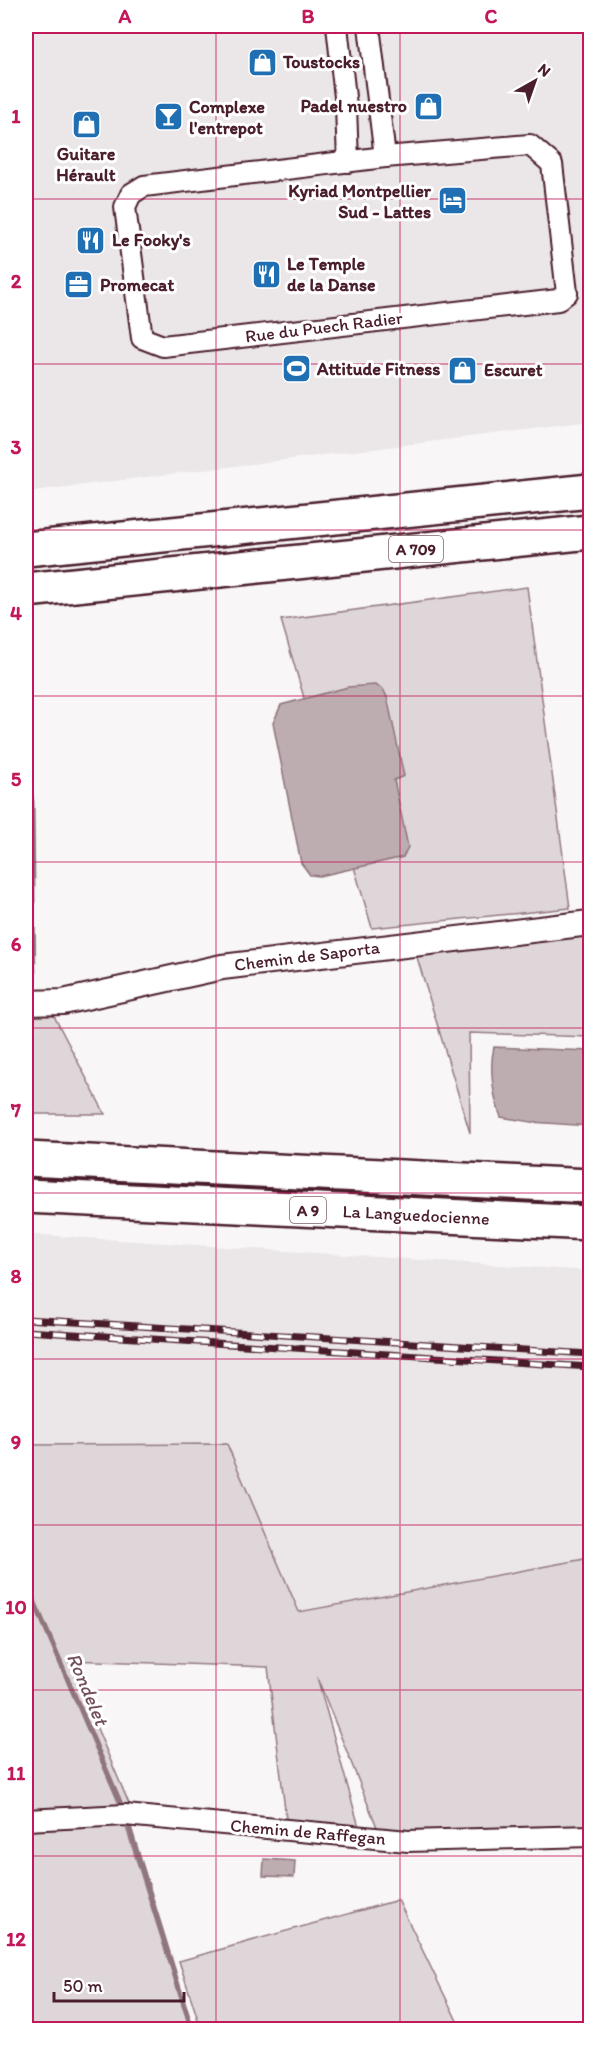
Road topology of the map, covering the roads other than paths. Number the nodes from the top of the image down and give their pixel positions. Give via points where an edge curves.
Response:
1 (337, 26) edge
2 (369, 26) edge
3 (385, 157) junction
4 (348, 162) junction
5 (591, 491) edge
6 (591, 532) edge
7 (26, 549) edge
8 (26, 590) edge
9 (591, 923) edge
10 (26, 1003) edge
11 (26, 1159) edge
12 (591, 1186) edge
13 (26, 1196) edge
14 (591, 1223) edge
15 (26, 1820) edge
16 (591, 1836) edge

1 - 4 street
2 - 3 street
3 - 4 street, Rue du Puech Radier
3 - 4 street, Rue du Puech Radier via 530,145 542,153 552,164 567,293 558,300 163,346 142,338 125,207 131,194 152,184
5 - 7 highway, A 709
6 - 8 highway, A 709
9 - 10 street, Chemin de Saporta via 222,967 63,1002
11 - 12 highway, La Languedocienne / A 9
13 - 14 highway, La Languedocienne / A 9
15 - 16 street, Chemin de Raffegan via 125,1815 408,1841

